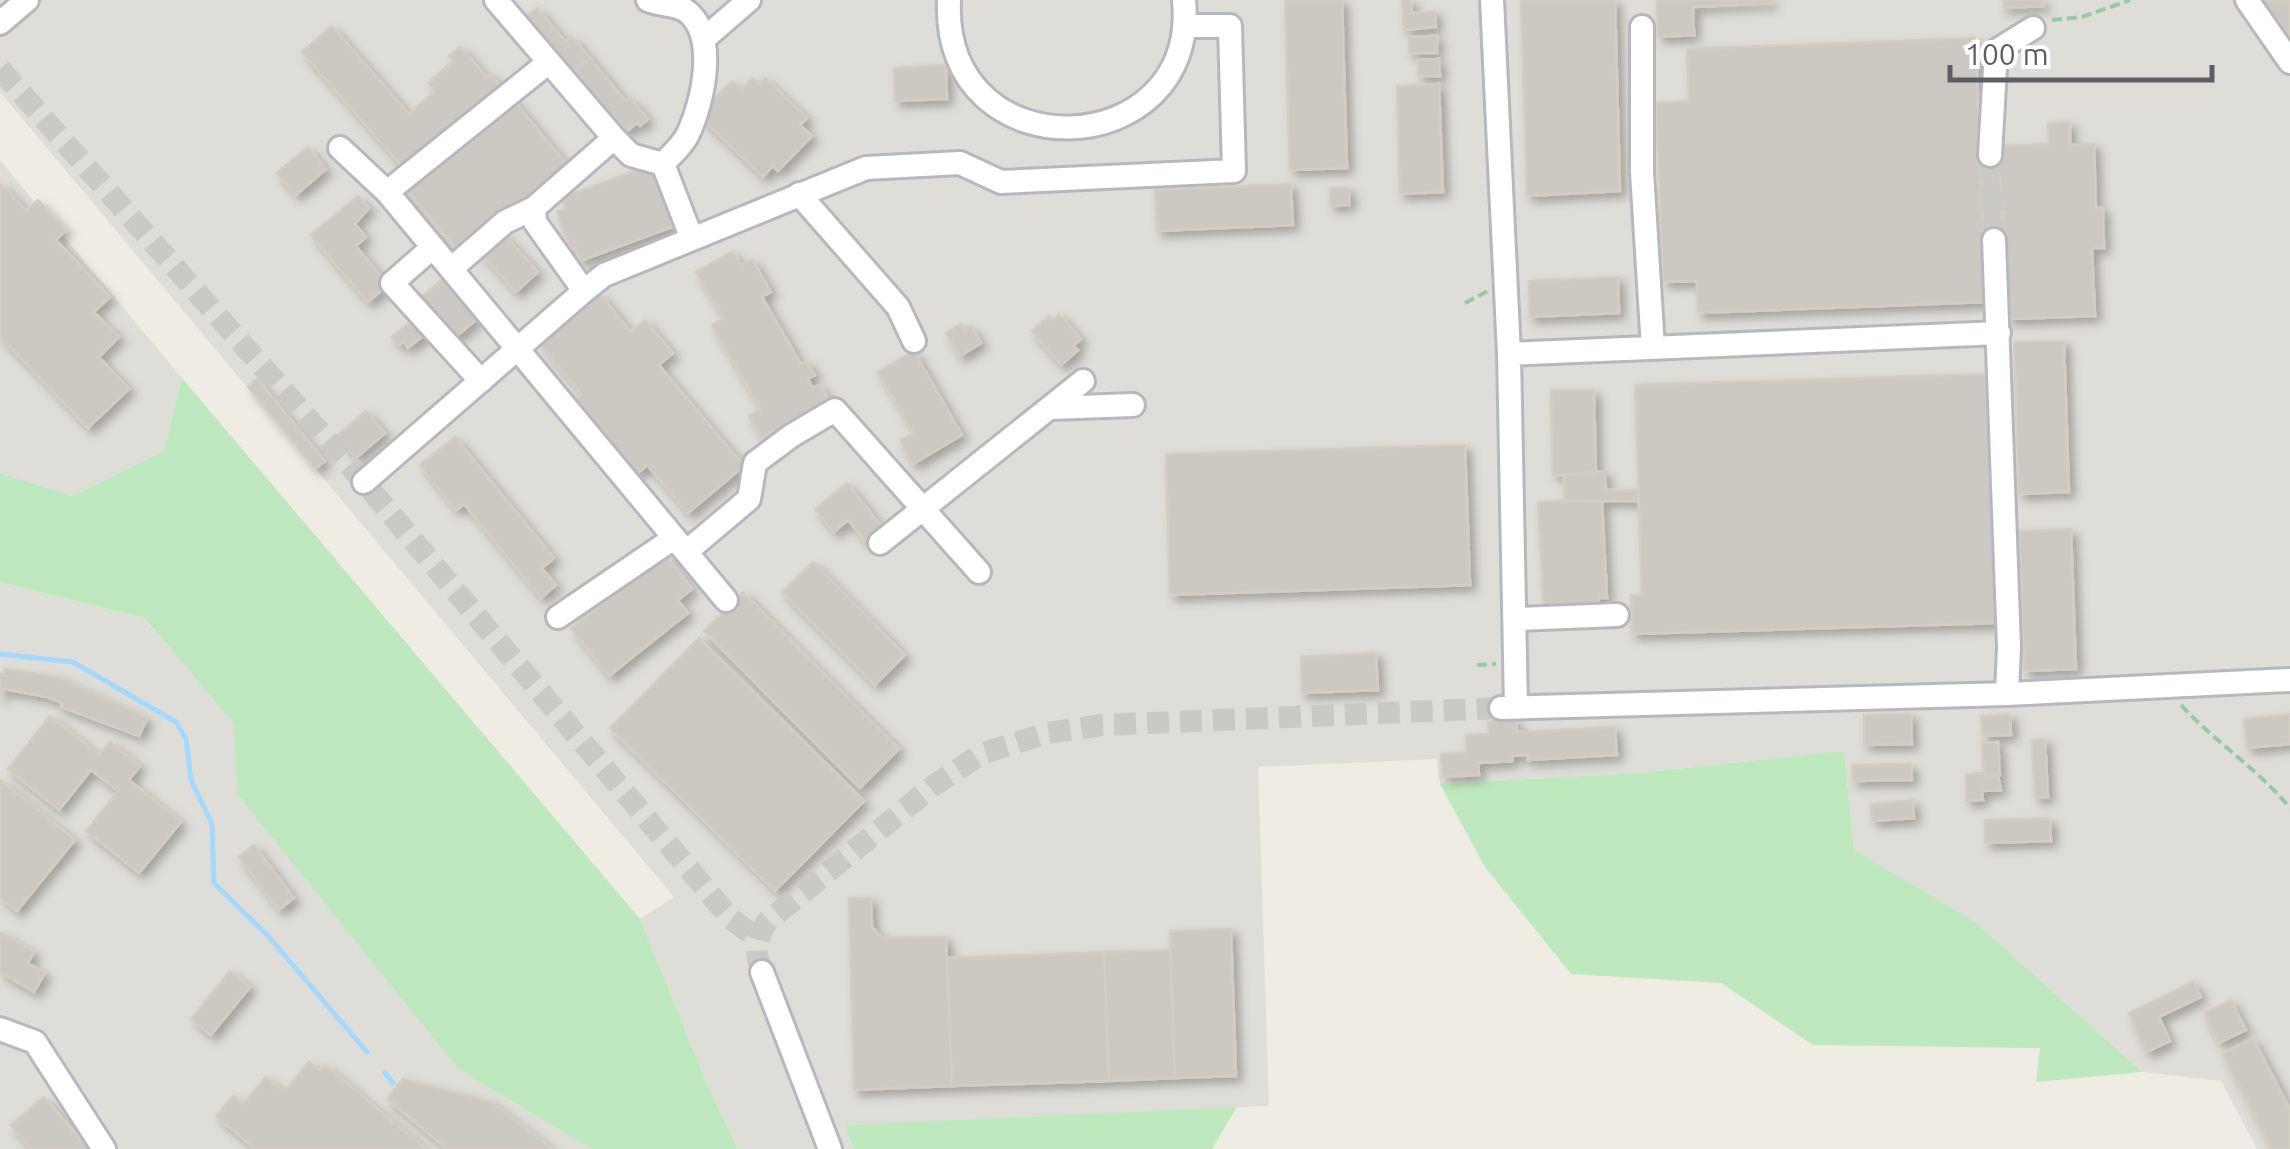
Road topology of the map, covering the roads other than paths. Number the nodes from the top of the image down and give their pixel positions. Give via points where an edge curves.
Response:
1 (27, 0) edge
2 (496, 0) edge
3 (648, 0) edge
4 (749, 0) edge
5 (949, 0) edge
6 (1184, 0) edge
7 (1492, 0) edge
8 (2247, 0) edge
9 (0, 23) edge
10 (1184, 26) junction
11 (1642, 27) dead end
12 (2033, 28) road end
13 (705, 38) junction
14 (548, 62) junction
15 (2290, 62) edge
16 (614, 138) junction
17 (340, 148) dead end
18 (1990, 155) tunnel mouth
19 (662, 164) junction
20 (387, 192) junction
21 (799, 194) junction
22 (534, 208) junction
23 (692, 238) junction
24 (1994, 240) tunnel mouth
25 (433, 247) junction
26 (452, 269) junction
27 (584, 291) junction
28 (1998, 333) junction
29 (914, 341) dead end
30 (1653, 348) junction
31 (518, 349) junction
32 (1509, 354) junction
33 (481, 381) junction
34 (1083, 382) dead end
35 (1133, 405) dead end
36 (1051, 408) junction
37 (364, 482) dead end
38 (923, 509) junction
39 (880, 543) dead end
40 (680, 544) junction
41 (979, 572) dead end
42 (726, 600) dead end
43 (1618, 615) dead end
44 (558, 617) dead end
45 (1516, 619) junction
46 (2290, 680) edge
47 (2008, 694) junction
48 (762, 972) tunnel mouth
49 (0, 1029) edge
50 (104, 1149) edge
51 (830, 1149) edge

1 - 9 street
2 - 14 street
3 - 13 street via 682,8
4 - 13 street
5 - 10 street via 954,50 970,81 1010,116 1060,130 1096,126 1142,102 1174,60
6 - 10 street
7 - 32 street
8 - 15 street
10 - 21 street via 1230,26 1234,171 1001,182 960,163 941,164 866,168
11 - 30 street
12 - 18 street via 1996,51
13 - 19 street via 704,89 687,138
14 - 16 street
14 - 20 street
16 - 19 street via 631,155
16 - 22 street
17 - 20 street
19 - 23 street
20 - 25 street
21 - 23 street
21 - 29 street via 898,308
22 - 26 street via 505,222
22 - 27 street via 536,222
23 - 27 street via 604,275
24 - 28 street
25 - 26 street
25 - 33 street via 392,283
26 - 31 street
27 - 31 street
28 - 30 street
28 - 47 street
30 - 32 street
31 - 33 street
31 - 40 street
32 - 45 street
33 - 37 street
34 - 36 street
35 - 36 street
36 - 38 street
38 - 39 street
38 - 40 street via 835,410 755,464 749,498
38 - 41 street
40 - 42 street
40 - 44 street
43 - 45 street
45 - 47 street via 1509,708
46 - 47 street
48 - 51 street
49 - 50 street via 35,1042

